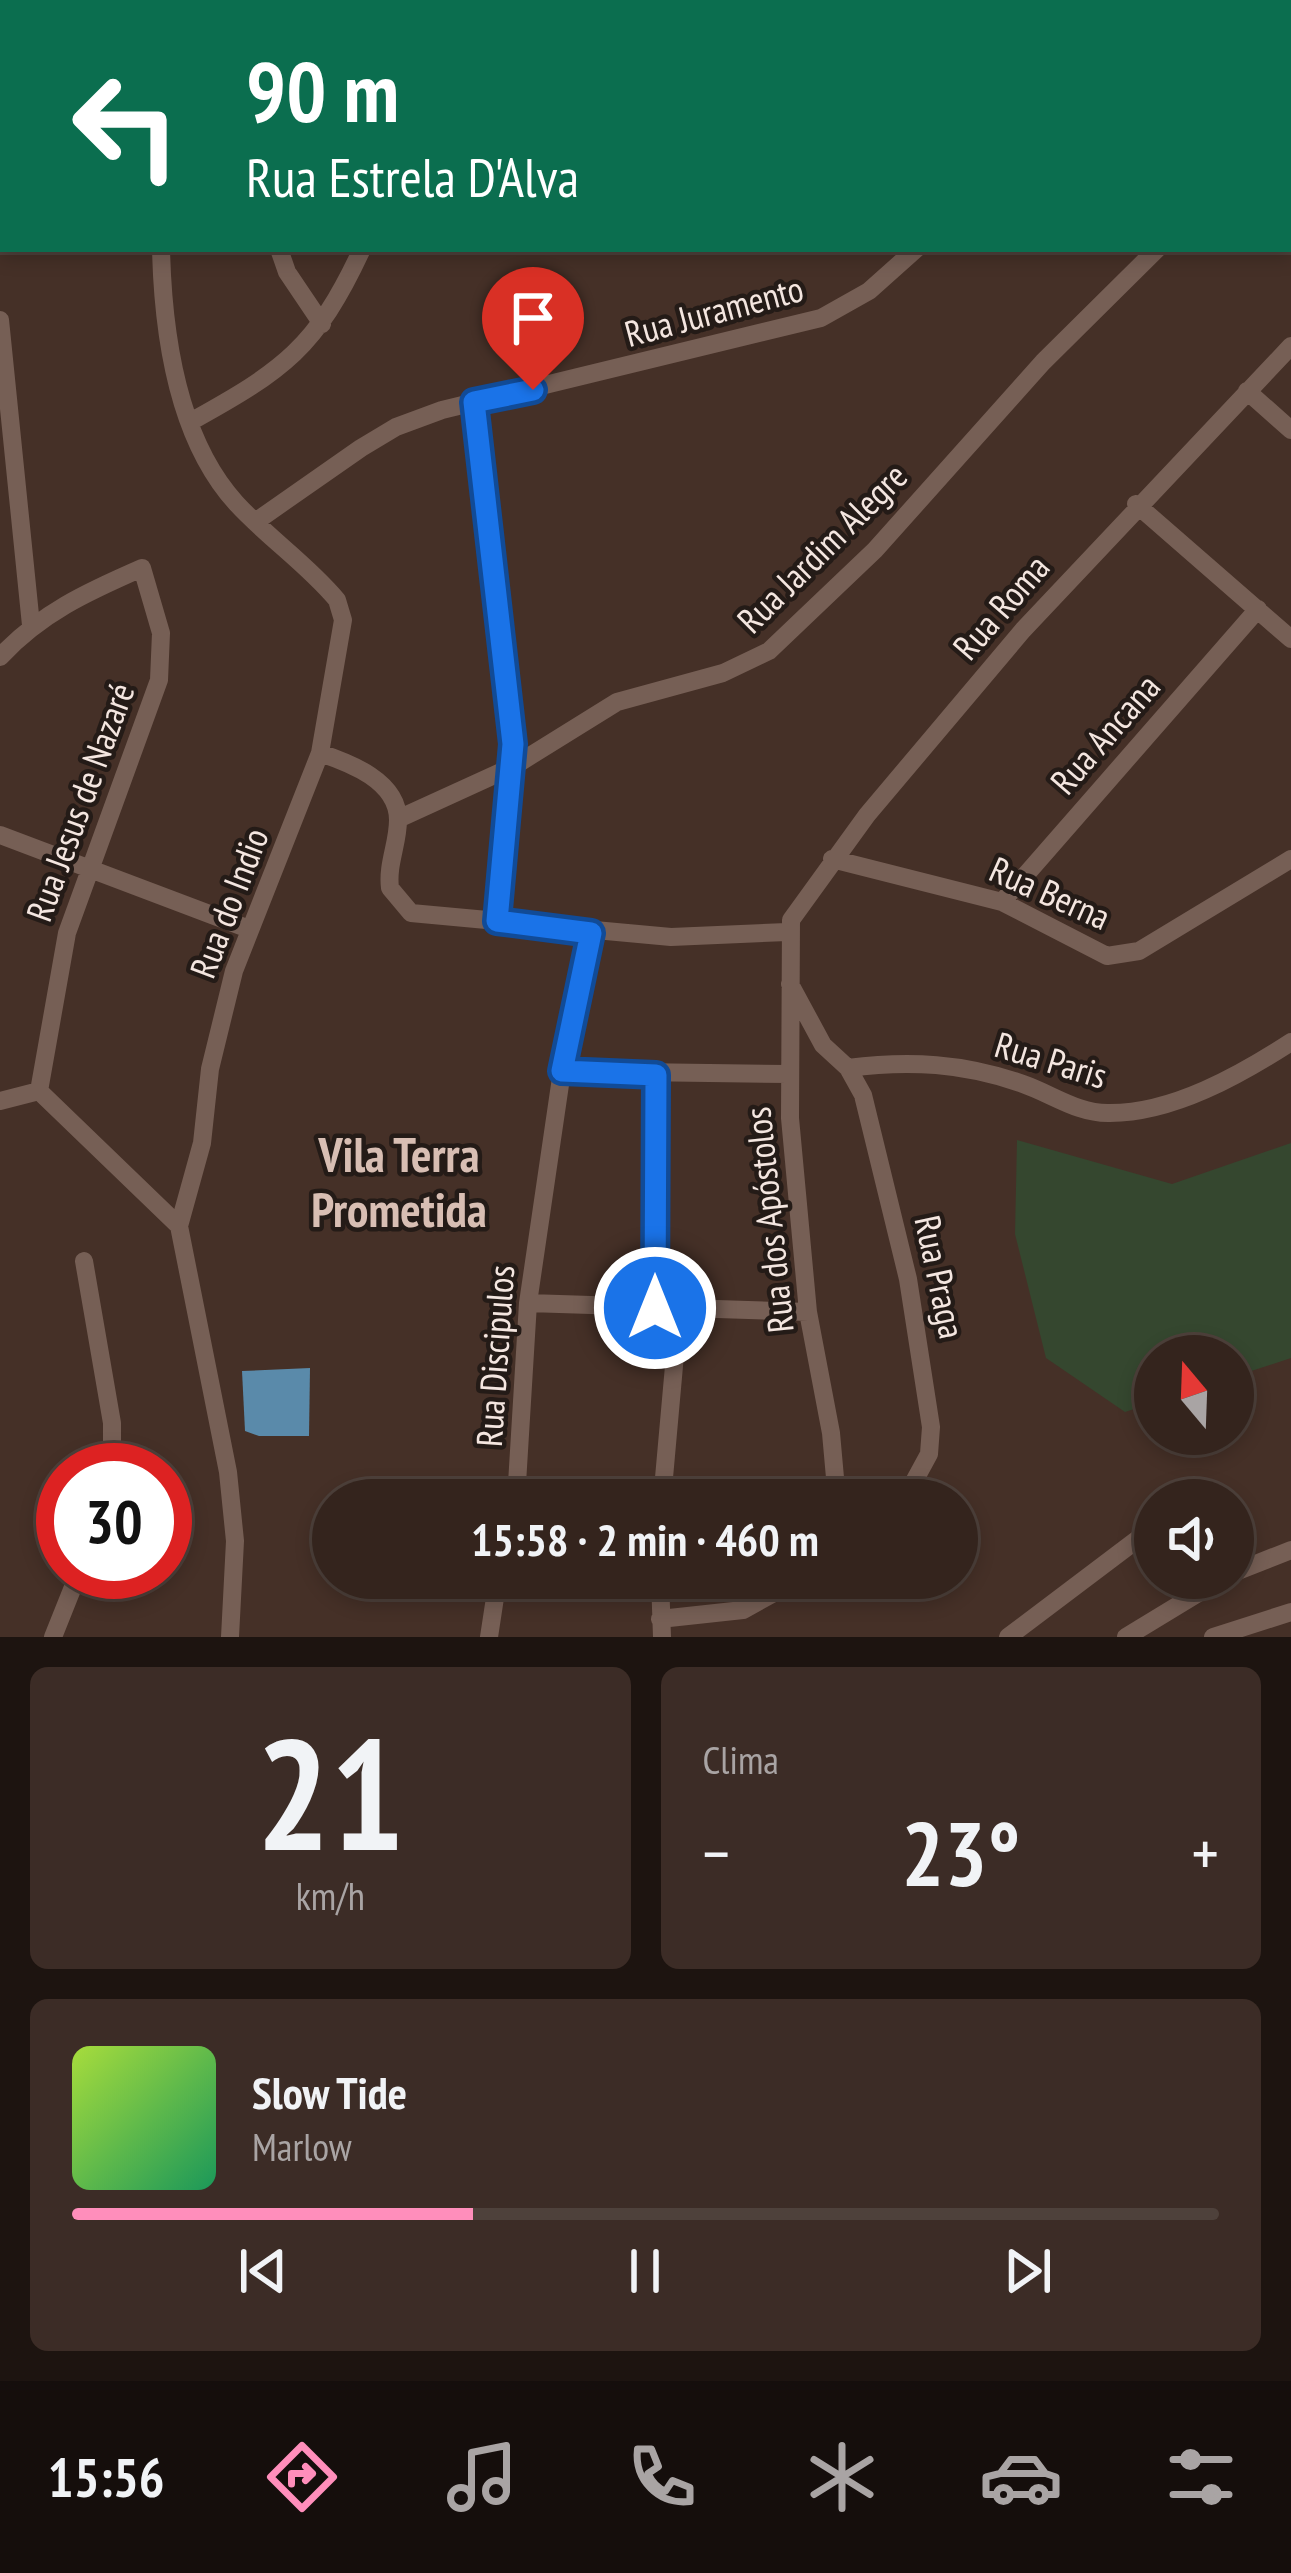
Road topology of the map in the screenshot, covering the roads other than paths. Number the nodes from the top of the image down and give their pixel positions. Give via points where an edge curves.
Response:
1 (161, 252) edge
2 (281, 252) edge
3 (360, 252) edge
4 (913, 252) edge
5 (1154, 252) edge
6 (0, 320) edge
7 (322, 324) junction
8 (1291, 346) edge
9 (1247, 391) junction
10 (474, 402) junction
11 (190, 422) junction
12 (1291, 430) edge
13 (6, 447) edge
14 (1136, 505) junction
15 (255, 522) junction
16 (1258, 609) junction
17 (31, 625) junction
18 (1291, 639) edge
19 (0, 657) edge
20 (320, 752) junction
21 (514, 766) junction
22 (398, 819) junction
23 (0, 835) edge
24 (832, 859) junction
25 (1291, 859) edge
26 (87, 872) junction
27 (1002, 902) junction
28 (497, 921) junction
29 (249, 929) junction
30 (787, 932) junction
31 (591, 933) junction
32 (788, 980) junction
33 (1291, 1042) edge
34 (848, 1068) junction
35 (562, 1071) junction
36 (788, 1074) junction
37 (656, 1075) junction
38 (39, 1091) junction
39 (0, 1101) edge
40 (179, 1226) junction
41 (84, 1261) dead end
42 (528, 1303) junction
43 (655, 1308) junction
44 (679, 1310) junction
45 (808, 1312) junction
46 (112, 1443) edge
47 (517, 1479) edge
48 (664, 1479) edge
49 (835, 1479) edge
50 (915, 1479) edge
51 (1134, 1542) edge
52 (1291, 1550) edge
53 (1254, 1565) edge
54 (68, 1599) edge
55 (495, 1599) edge
56 (762, 1599) edge
57 (1188, 1599) edge
58 (1291, 1612) edge
59 (661, 1628) edge
60 (53, 1637) edge
61 (230, 1637) edge
62 (489, 1637) edge
63 (1008, 1637) edge
64 (1126, 1637) edge
65 (1213, 1637) edge

1 - 11 street, Rua do Indio via 167,329
2 - 7 street
3 - 7 street
4 - 10 street, Rua Juramento via 869,291 821,318
5 - 21 street, Rua Jardim Alegre via 797,629 749,664 617,701
6 - 13 street
7 - 11 street via 280,370
8 - 9 street, Rua Roma
9 - 12 street
9 - 14 street, Rua Roma
10 - 15 street, Rua Juramento via 396,427
10 - 21 street
11 - 15 street, Rua do Indio via 219,482
13 - 17 street
14 - 16 street
14 - 24 street, Rua Roma
15 - 20 street, Rua do Indio via 324,584 343,620
16 - 18 street
16 - 27 street, Rua Ancana
17 - 19 street
17 - 26 street, Rua Jesus de Nazaré via 142,568 164,657
20 - 22 street via 374,778
20 - 29 street, Rua do Indio
21 - 22 street, Rua Jardim Alegre
21 - 28 street
22 - 28 street via 390,888 411,913
23 - 26 street
24 - 27 street, Rua Berna
24 - 30 street, Rua Roma
25 - 27 street, Rua Berna via 1124,955 1085,947
26 - 29 street
26 - 38 street, Rua Jesus de Nazaré via 67,933
28 - 31 street
29 - 40 street, Rua do Indio via 215,1042 202,1143
30 - 31 street
30 - 32 street, Rua dos Apóstolos
31 - 35 street, Rua Discipulos
32 - 34 street, Rua Praga via 823,1045
32 - 36 street, Rua dos Apóstolos
33 - 34 street, Rua Paris via 1220,1082 1108,1114 958,1067
34 - 50 street, Rua Praga via 880,1158 925,1369 928,1454
35 - 37 street
35 - 42 street, Rua Discipulos
36 - 37 street
36 - 45 street, Rua dos Apóstolos
37 - 43 street
38 - 39 street
38 - 40 street
40 - 61 street, Rua do Indio via 228,1472 235,1541
41 - 46 street
42 - 43 street
42 - 47 street, Rua Discipulos
43 - 44 street
44 - 45 street
44 - 48 street
45 - 49 street, Rua dos Apóstolos
51 - 63 street
52 - 53 street
54 - 60 street
55 - 62 street
56 - 59 street
57 - 64 street
58 - 65 street

